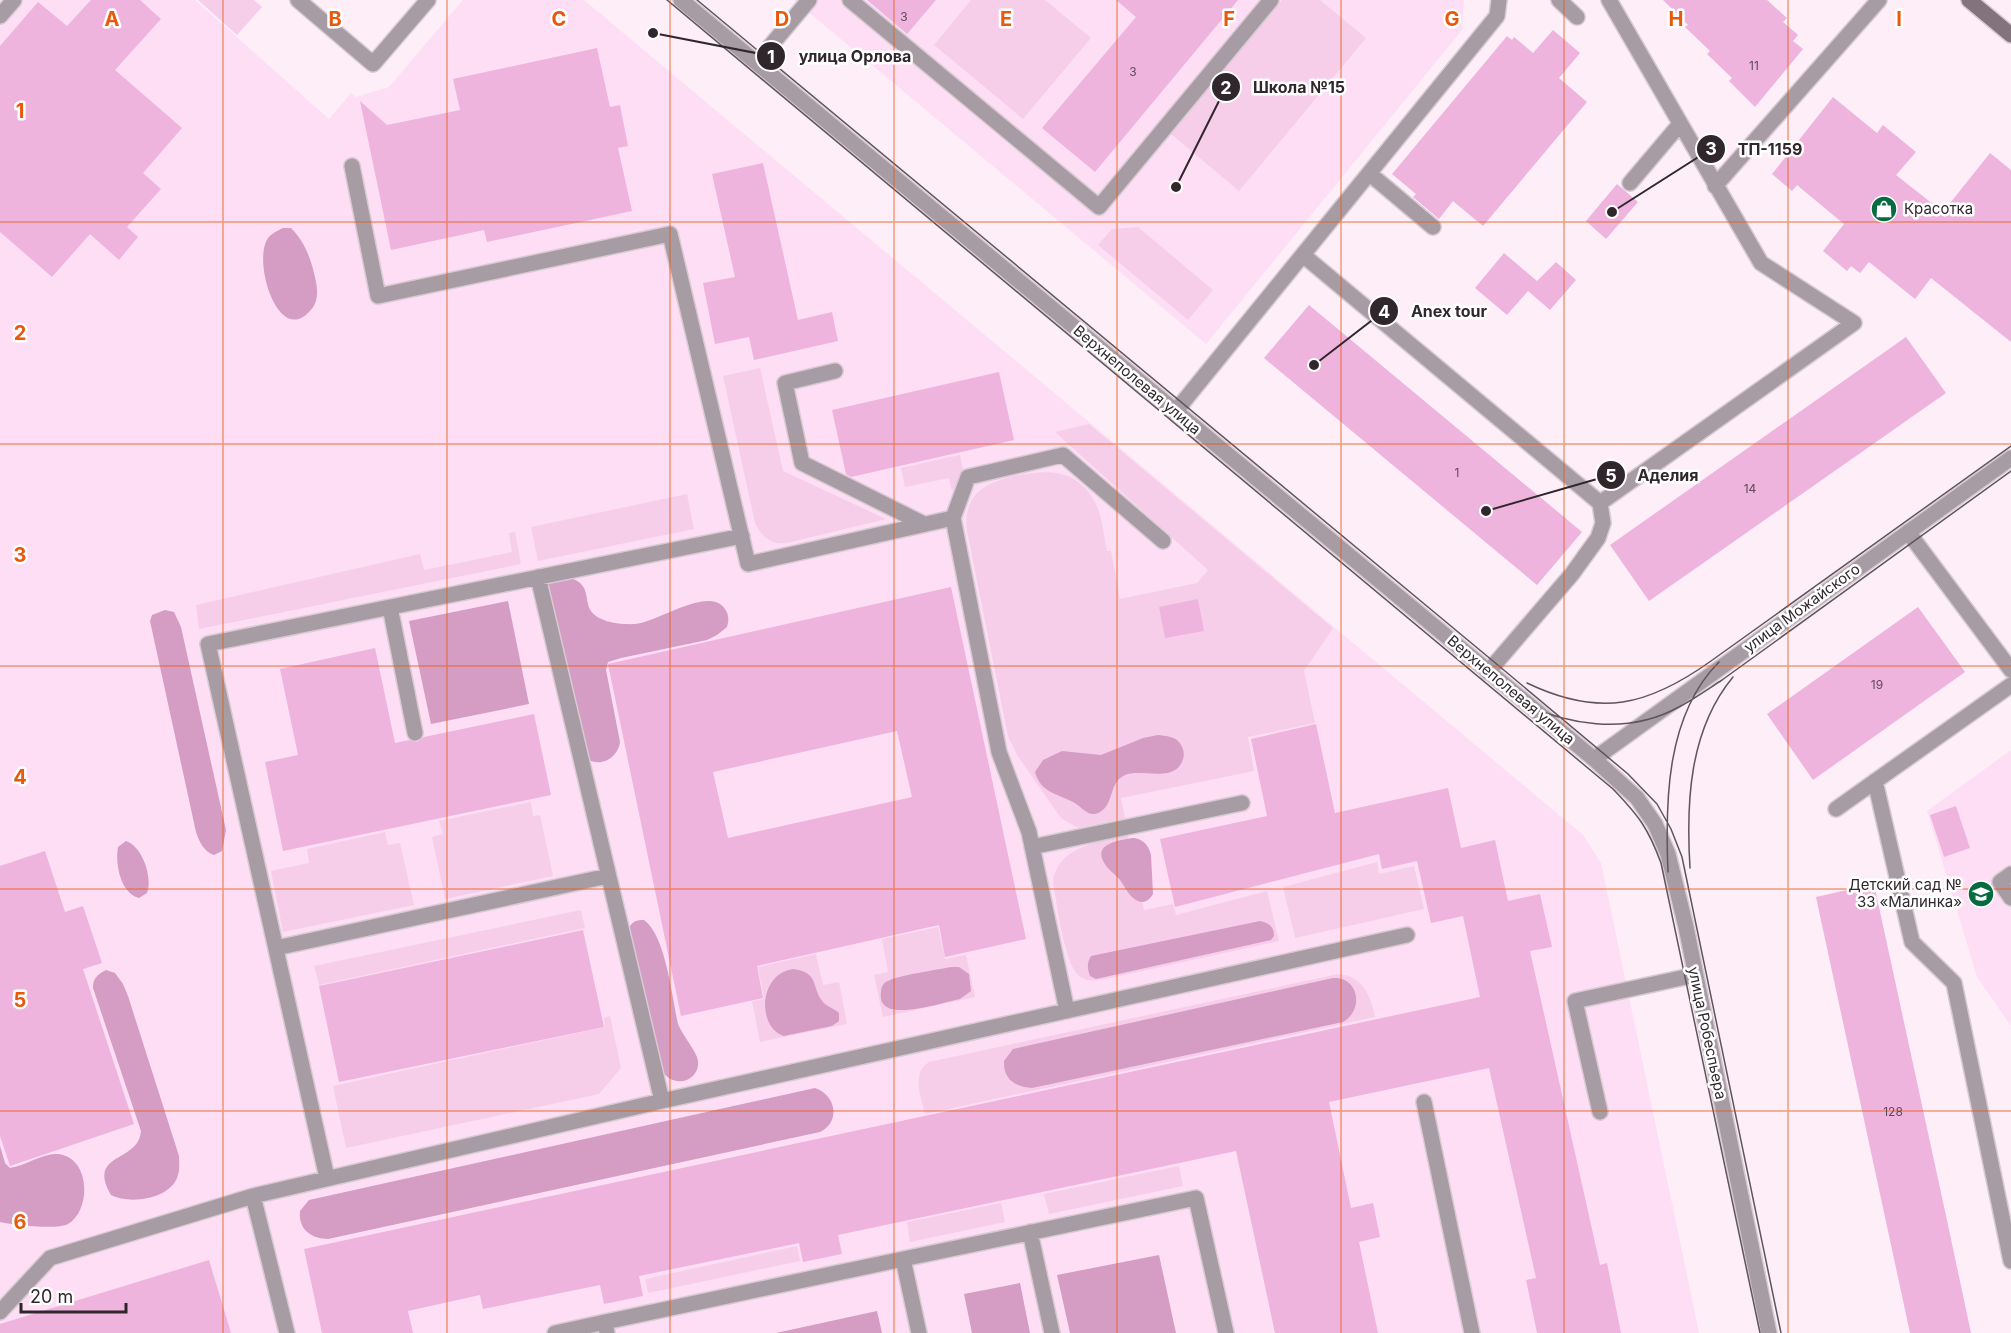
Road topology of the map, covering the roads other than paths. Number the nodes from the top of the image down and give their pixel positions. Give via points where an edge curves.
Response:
1 (14, 0) edge
2 (298, 0) edge
3 (428, 0) edge
4 (681, 0) edge
5 (809, 0) edge
6 (850, 0) edge
7 (1271, 0) edge
8 (1499, 0) edge
9 (1559, 0) edge
10 (1609, 0) edge
11 (1879, 0) edge
12 (1969, 0) edge
13 (0, 16) edge
14 (1577, 17) dead end
15 (2011, 35) edge
16 (757, 62) junction
17 (1680, 124) junction
18 (352, 166) dead end
19 (1370, 174) junction
20 (1630, 183) dead end
21 (1715, 186) junction
22 (1433, 227) dead end
23 (1303, 255) junction
24 (836, 371) dead end
25 (1175, 412) junction
26 (2011, 458) edge
27 (1600, 503) junction
28 (953, 518) junction
29 (924, 524) junction
30 (1908, 532) junction
31 (742, 536) junction
32 (1163, 541) dead end
33 (538, 577) junction
34 (390, 607) junction
35 (2011, 670) edge
36 (1488, 672) junction
37 (2011, 685) edge
38 (415, 733) dead end
39 (1594, 759) junction
40 (1875, 781) junction
41 (1242, 803) dead end
42 (1836, 809) dead end
43 (1032, 847) junction
44 (2011, 874) edge
45 (608, 876) junction
46 (2011, 898) edge
47 (1407, 935) dead end
48 (276, 948) junction
49 (1695, 975) junction
50 (1067, 1011) junction
51 (662, 1101) junction
52 (1424, 1102) dead end
53 (1600, 1112) dead end
54 (327, 1178) junction
55 (252, 1196) junction
56 (1030, 1232) junction
57 (903, 1258) junction
58 (2011, 1261) edge
59 (0, 1312) edge
60 (606, 1328) edge
61 (287, 1333) edge
62 (555, 1333) edge
63 (919, 1333) edge
64 (1052, 1333) edge
65 (1226, 1333) edge
66 (1472, 1333) edge
67 (1769, 1333) edge

1 - 13 street
2 - 3 street via 373,64
4 - 16 street, Верхнеполевая улица
5 - 16 street
6 - 7 street via 1099,207
8 - 19 street via 1497,16
9 - 14 street
10 - 17 street
11 - 21 street
12 - 15 main road
16 - 25 street, Верхнеполевая улица
17 - 20 street
17 - 21 street
18 - 31 street via 378,296 670,234
19 - 22 street
19 - 23 street
21 - 27 street via 1761,263 1854,323
23 - 25 street
23 - 27 street
24 - 29 street via 785,383 802,464
25 - 36 street, Верхнеполевая улица
26 - 30 street, улица Можайского
27 - 36 street via 1603,523 1598,538
28 - 29 street
28 - 32 street via 968,477 1063,455
28 - 43 street via 999,752
29 - 31 street via 748,564
30 - 35 street
30 - 39 street, улица Можайского
31 - 33 street
33 - 34 street
33 - 45 street
34 - 38 street
34 - 48 street via 208,644
36 - 39 street, Верхнеполевая улица
37 - 40 street
39 - 49 street, улица Робеспьера via 1637,798 1655,824 1668,854
40 - 42 street
40 - 58 street via 1912,942 1953,983
41 - 43 street
43 - 50 street
44 - 46 street via 2000,882
45 - 48 street
45 - 51 street
47 - 50 street
48 - 54 street
49 - 53 street via 1575,1001
49 - 67 street, улица Робеспьера
50 - 51 street
51 - 54 street
52 - 66 street
54 - 55 street
55 - 59 street via 50,1258
55 - 61 street
56 - 57 street
56 - 64 street
56 - 65 street via 1196,1198
57 - 60 street
57 - 63 street
60 - 62 street

